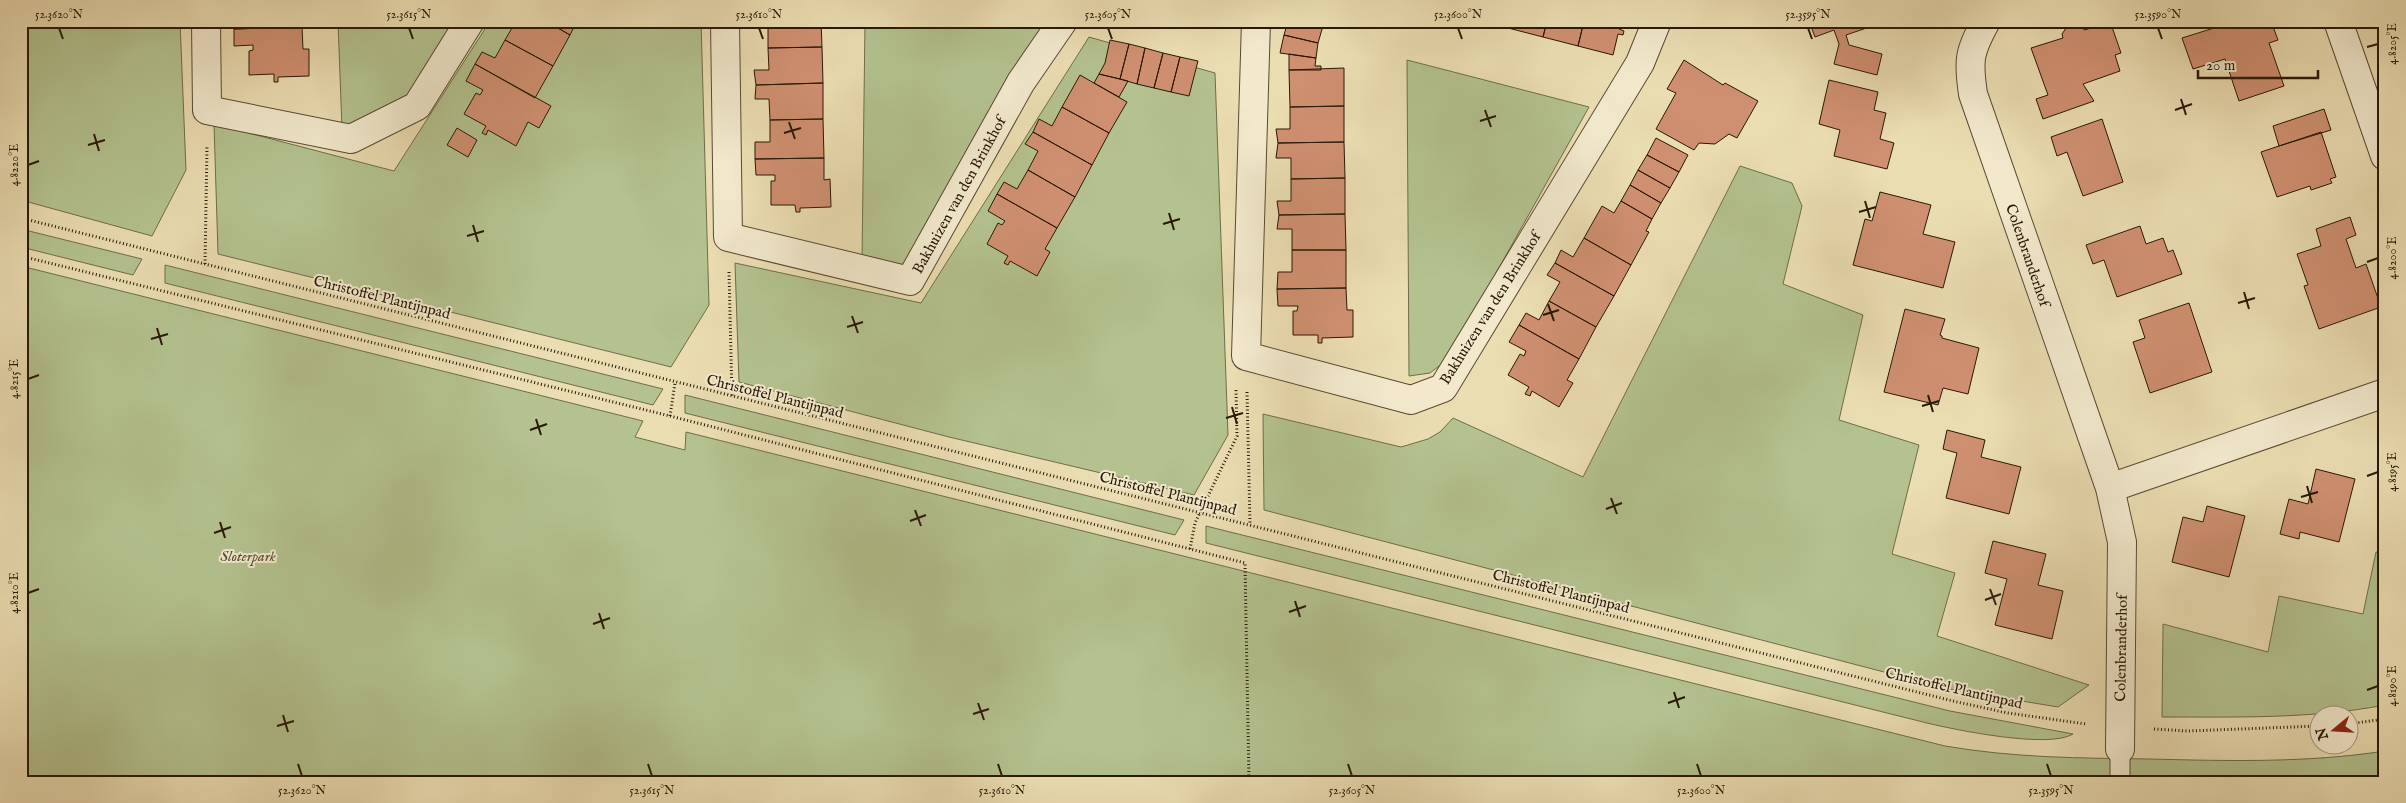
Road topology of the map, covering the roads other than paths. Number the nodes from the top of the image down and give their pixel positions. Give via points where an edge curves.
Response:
1 (206, 21) edge
2 (470, 21) edge
3 (725, 21) edge
4 (1063, 21) edge
5 (1256, 21) edge
6 (1657, 21) edge
7 (1986, 21) edge
8 (2338, 21) edge
9 (2385, 156) edge
10 (2385, 393) edge
11 (2110, 488) junction
12 (2120, 738) joint
13 (2120, 782) edge

1 - 2 street via 207,110 351,139 417,106
3 - 4 street, Bakhuizen van den Brinkhof via 728,237 910,281 1021,82
5 - 6 street, Bakhuizen van den Brinkhof via 1246,356 1411,400 1443,388 1640,63
7 - 11 street, Colenbranderhof via 1974,43 1969,65 1973,94
8 - 9 street
10 - 11 street
11 - 12 street, Colenbranderhof via 2122,542
12 - 13 lane

